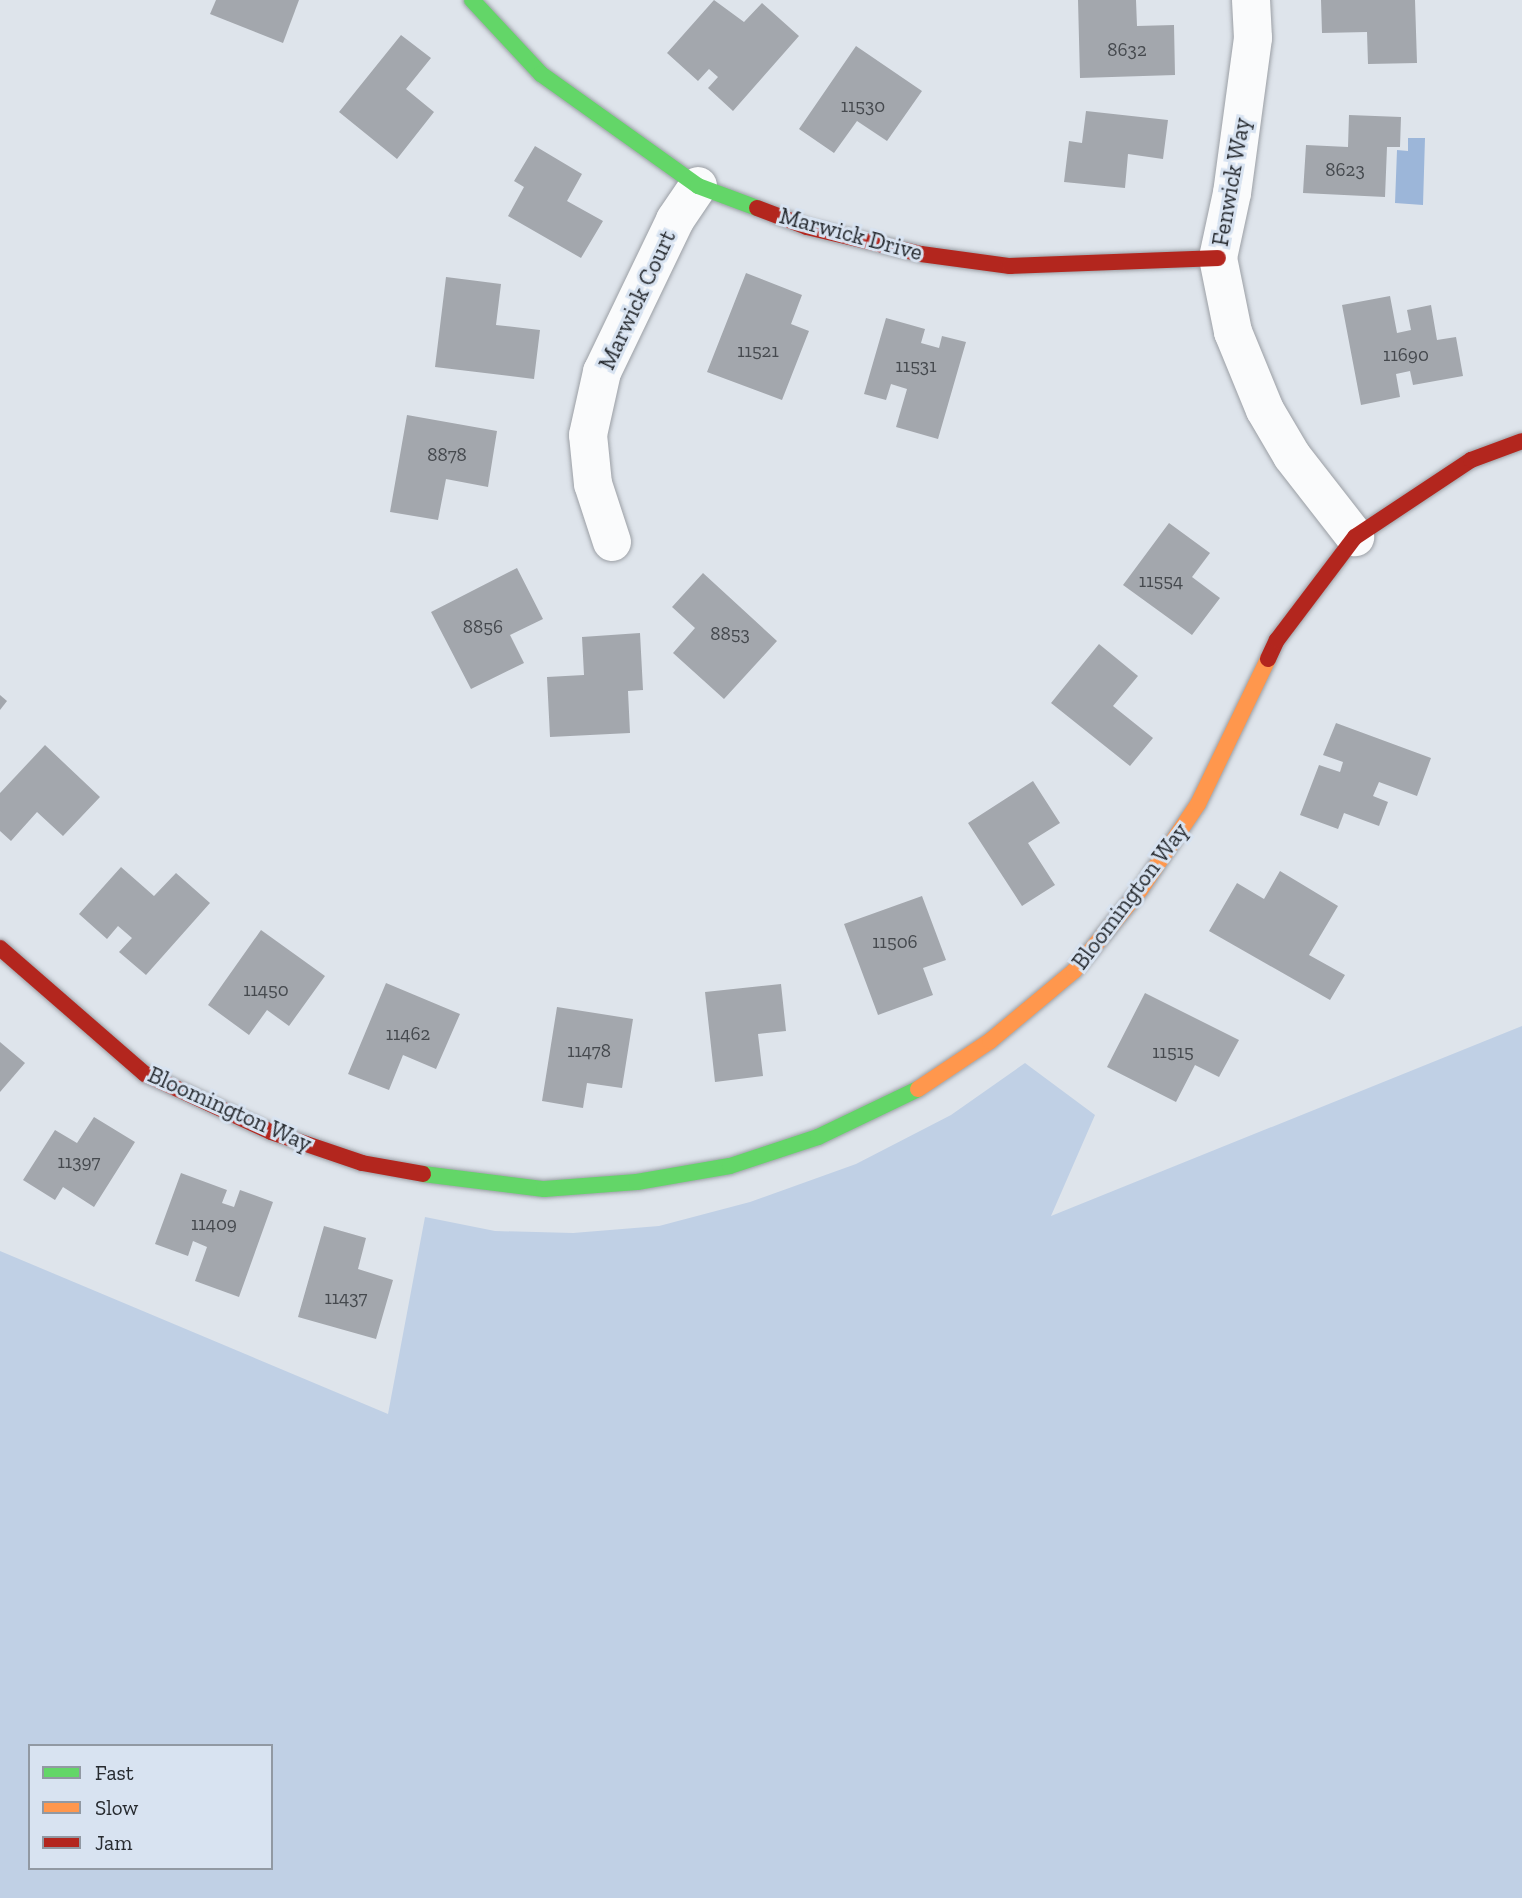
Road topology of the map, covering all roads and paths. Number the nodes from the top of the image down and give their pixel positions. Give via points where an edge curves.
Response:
1 (472, 0) edge
2 (1251, 0) edge
3 (698, 186) junction
4 (1218, 258) junction
5 (1522, 441) edge
6 (1354, 537) junction
7 (611, 542) dead end
8 (0, 948) edge

1 - 3 street, Marwick Drive via 541,74
2 - 4 street, Fenwick Way via 1251,51
3 - 4 street, Marwick Drive via 807,227 921,254 1010,266
3 - 7 street, Marwick Court via 675,220 602,372 588,435 593,485
4 - 6 street, Fenwick Way via 1233,332 1265,410 1292,456
5 - 6 street, Bloomington Way via 1471,460
6 - 8 street, Bloomington Way via 1277,640 1198,804 1140,890 1073,971 990,1041 916,1090 818,1137 730,1166 637,1182 544,1189 447,1179 362,1163 271,1132 145,1073

